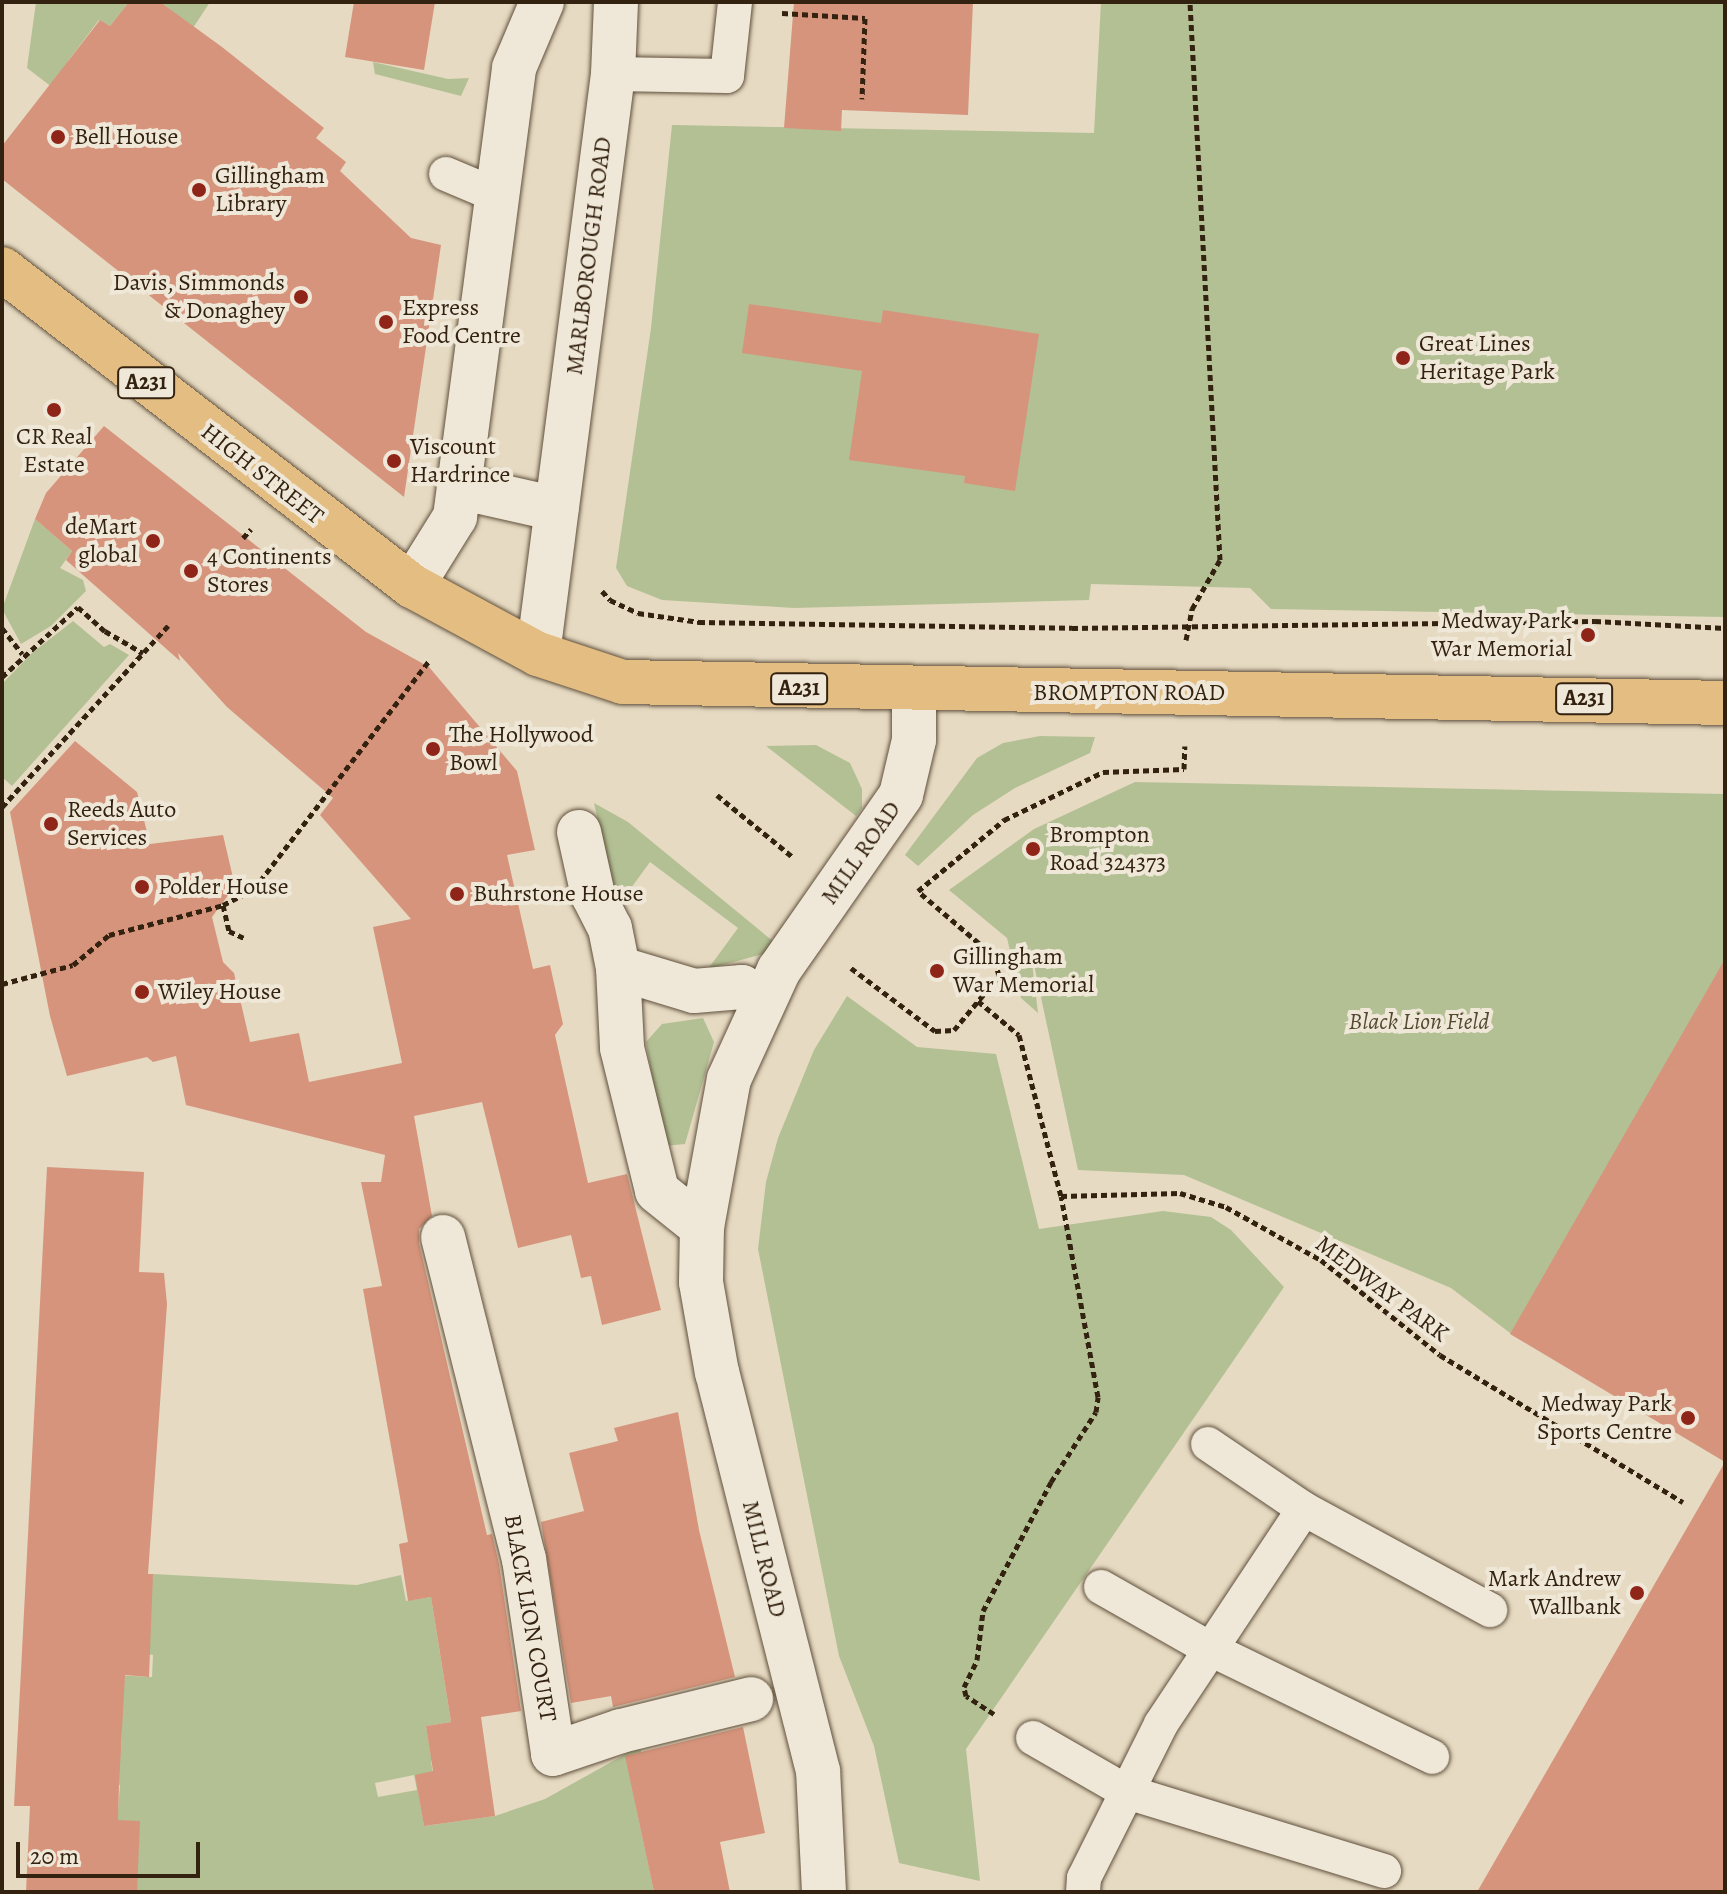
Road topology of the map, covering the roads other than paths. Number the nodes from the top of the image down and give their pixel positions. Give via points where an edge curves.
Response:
1 (542, 2) edge
2 (616, 2) edge
3 (735, 6) edge
4 (613, 74) junction
5 (446, 174) dead end
6 (498, 196) junction
7 (2, 269) edge
8 (459, 487) junction
9 (557, 509) junction
10 (412, 586) junction
11 (538, 654) junction
12 (914, 692) junction
13 (1725, 703) edge
14 (579, 832) dead end
15 (618, 968) junction
16 (764, 1000) junction
17 (702, 1227) junction
18 (443, 1237) dead end
19 (1208, 1444) dead end
20 (1304, 1509) junction
21 (1101, 1587) dead end
22 (1490, 1610) dead end
23 (1210, 1649) junction
24 (751, 1699) dead end
25 (1033, 1738) road end
26 (1432, 1757) dead end
27 (1127, 1792) junction
28 (1384, 1871) dead end
29 (824, 1892) edge
30 (1083, 1892) edge

1 - 6 street via 514,68
2 - 4 street, MARLBOROUGH ROAD
3 - 4 lane via 727,76
4 - 9 street, MARLBOROUGH ROAD
5 - 6 lane
6 - 8 street
7 - 10 main road, HIGH STREET / A231
8 - 9 street
8 - 10 street via 455,517
9 - 11 street, MARLBOROUGH ROAD
10 - 11 main road, HIGH STREET / A231
11 - 12 main road, BROMPTON ROAD / A231 via 623,682
12 - 13 main road, BROMPTON ROAD / A231
12 - 16 street, MILL ROAD via 914,740 901,795 779,970
14 - 15 street
15 - 16 street via 694,991 742,987
15 - 17 street via 622,1048 657,1191
16 - 17 street, MILL ROAD via 718,1116
17 - 29 street, MILL ROAD via 701,1282 717,1373 818,1771
18 - 24 street, BLACK LION COURT via 524,1559 553,1754
19 - 20 lane
20 - 22 lane
20 - 23 lane
21 - 23 lane
23 - 26 lane
23 - 27 lane via 1161,1724
25 - 27 lane
27 - 28 lane
27 - 30 lane via 1084,1878

